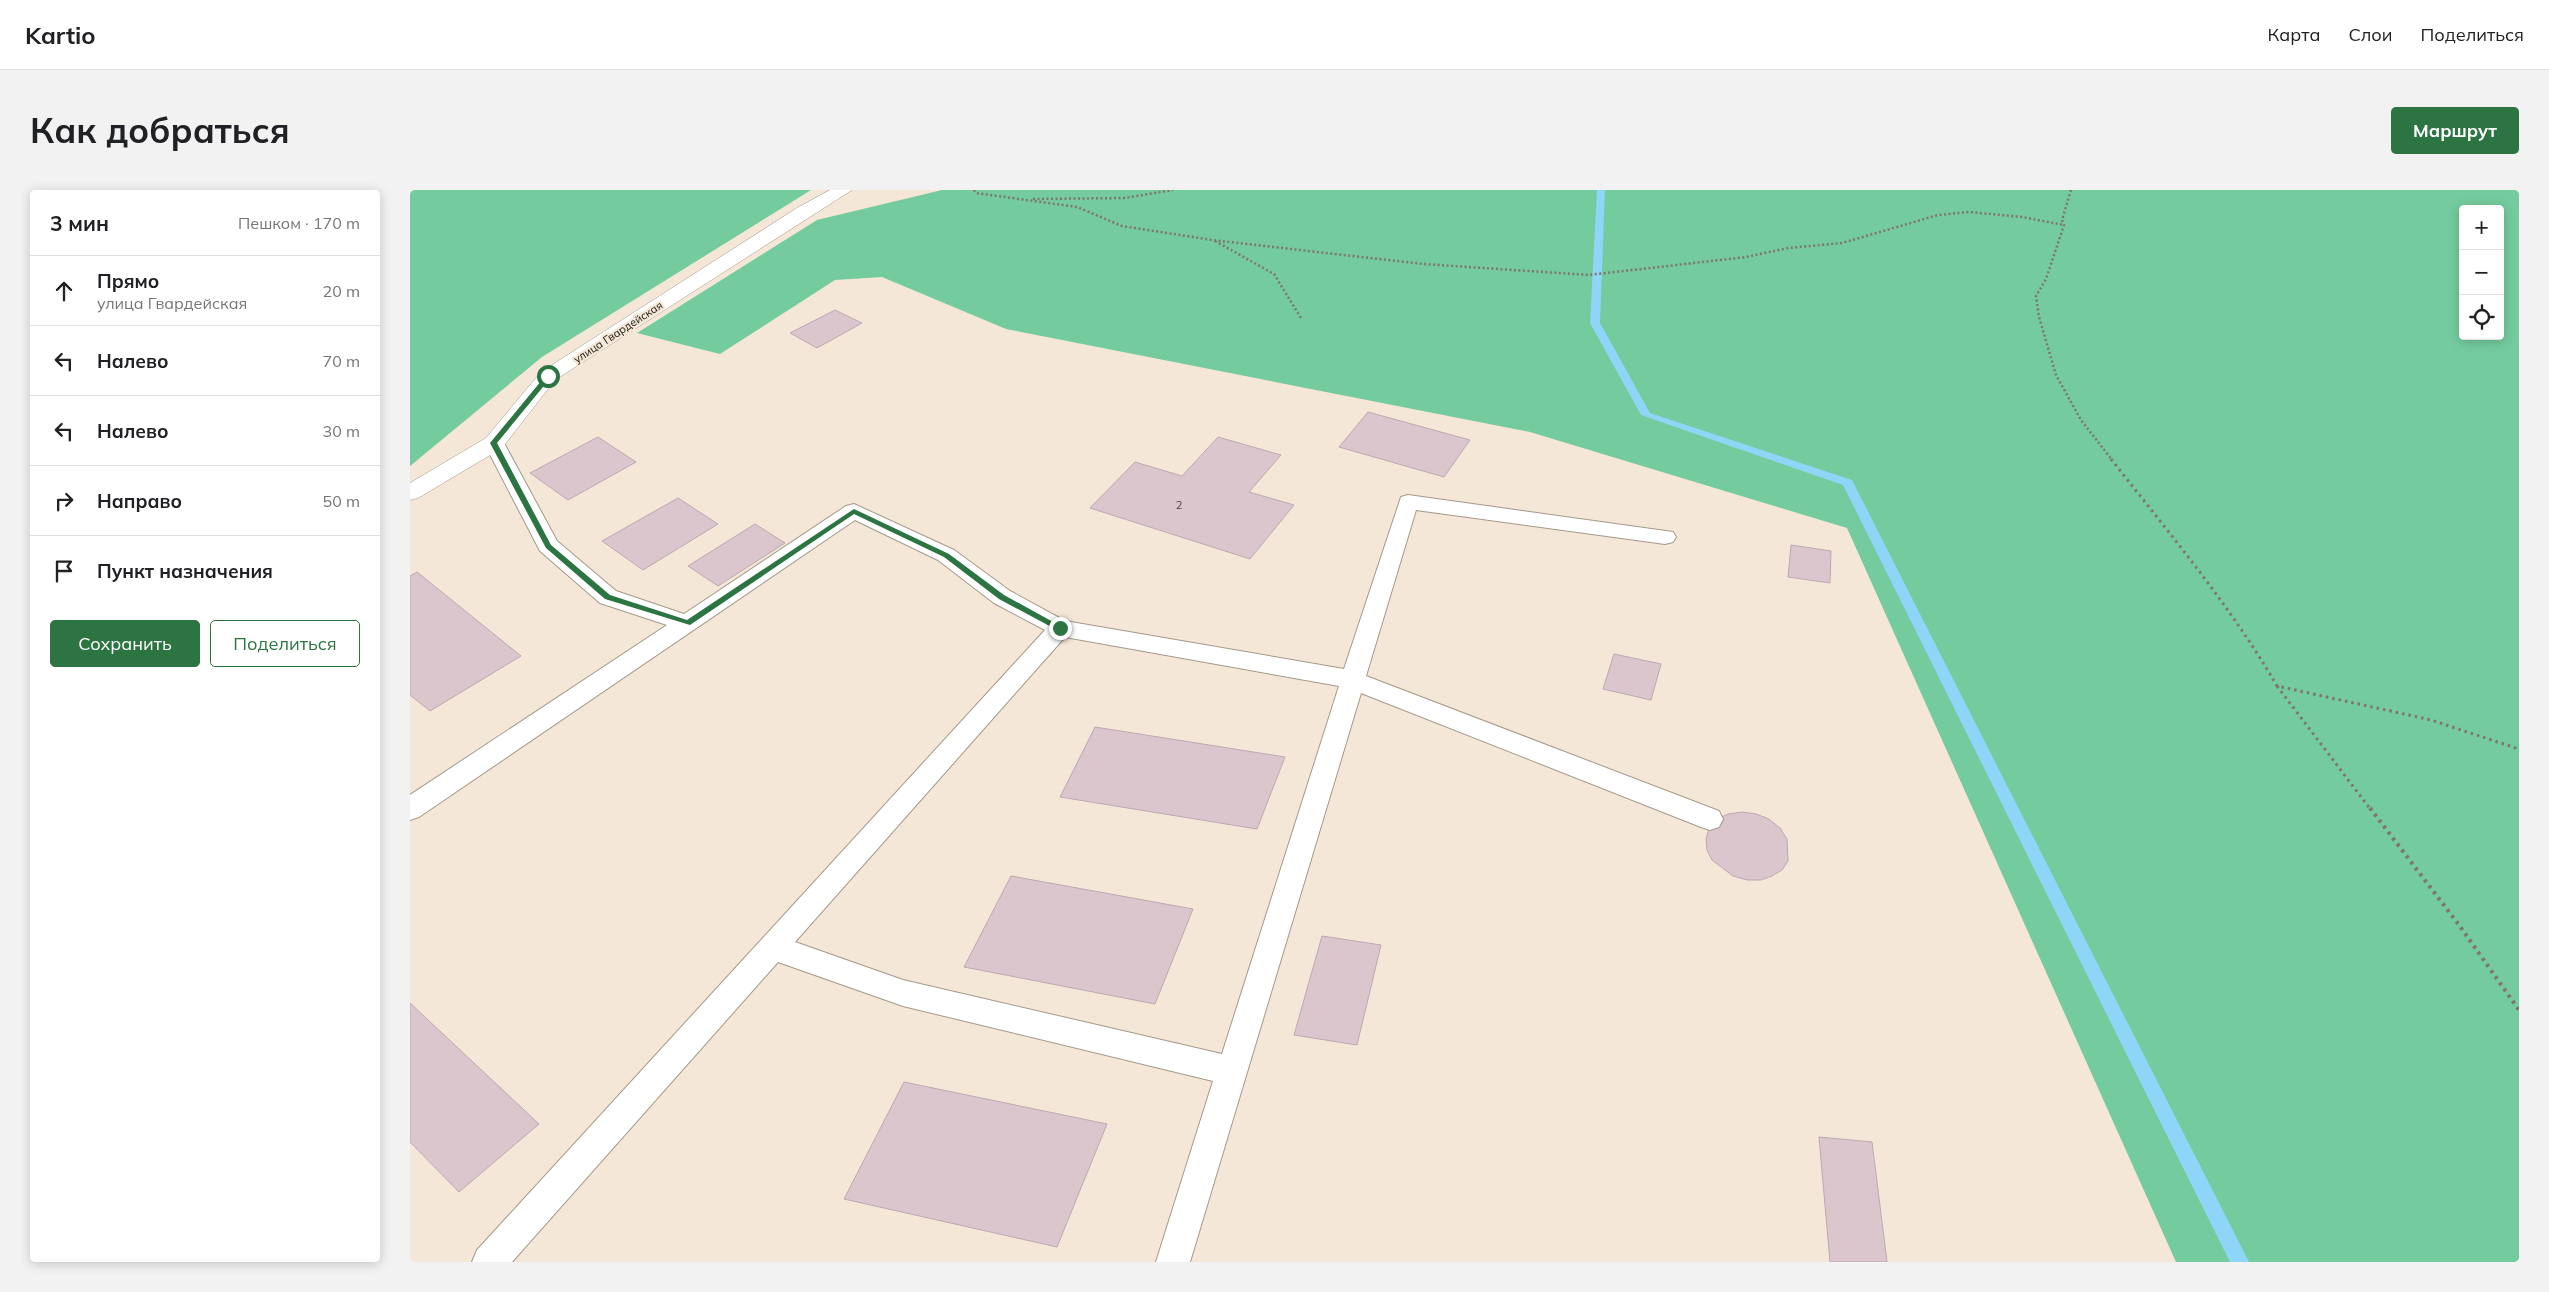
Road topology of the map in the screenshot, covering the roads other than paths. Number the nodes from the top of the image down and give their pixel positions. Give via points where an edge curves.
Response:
1 (843, 190) edge
2 (494, 443) junction
3 (410, 493) edge
4 (1665, 538) dead end
5 (688, 623) junction
6 (1060, 628) junction
7 (1353, 680) junction
8 (410, 809) edge
9 (1710, 819) dead end
10 (772, 947) junction
11 (1232, 1071) junction
12 (490, 1262) edge
13 (1173, 1262) edge

1 - 2 street, улица Гвардейская via 803,212 548,376
2 - 3 street, улица Гвардейская
2 - 5 lane via 548,546 608,597
4 - 7 lane via 1408,502
5 - 6 lane via 854,511 946,555 1002,597
5 - 8 lane
6 - 7 lane
6 - 10 lane
7 - 9 lane
7 - 11 lane
10 - 11 lane via 903,993
10 - 12 lane
11 - 13 lane

